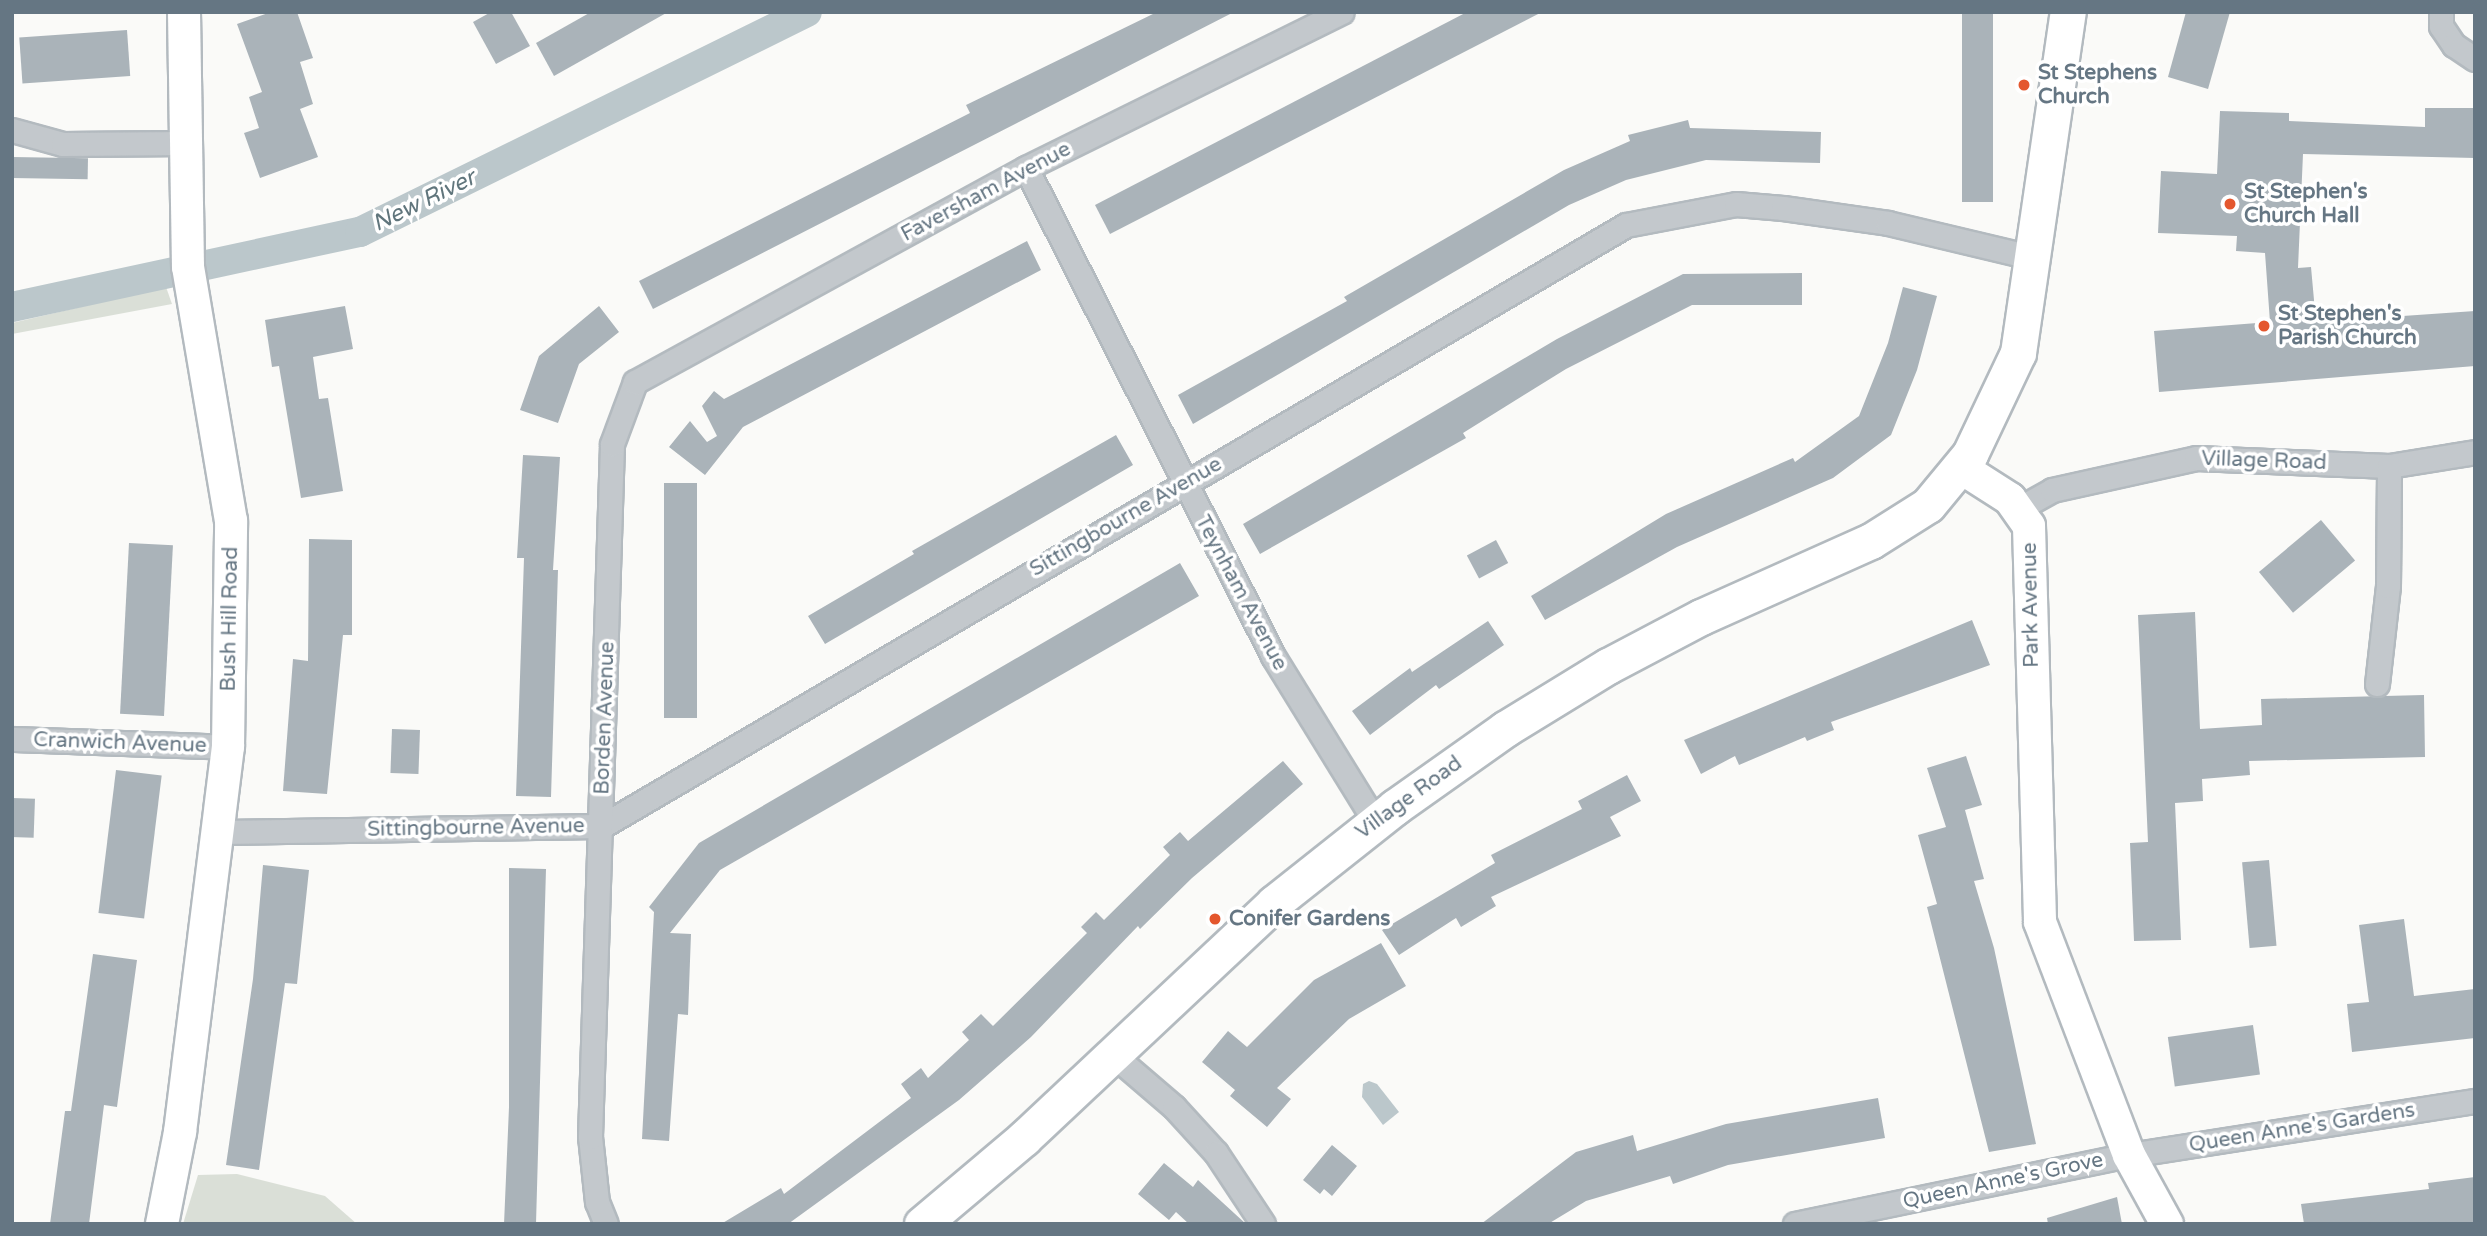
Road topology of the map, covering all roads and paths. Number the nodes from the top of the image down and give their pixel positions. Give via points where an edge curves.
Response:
1 (184, 12) edge
2 (1342, 12) edge
3 (2068, 12) edge
4 (2441, 12) edge
5 (2475, 59) edge
6 (12, 130) edge
7 (188, 143) junction
8 (1026, 168) junction
9 (2031, 257) junction
10 (635, 382) joint
11 (2475, 452) edge
12 (2389, 466) junction
13 (1960, 467) junction
14 (1183, 483) junction
15 (2020, 508) junction
16 (2377, 684) dead end
17 (12, 739) edge
18 (228, 747) junction
19 (1375, 821) junction
20 (602, 826) junction
21 (219, 832) junction
22 (1111, 1053) junction
23 (2475, 1101) edge
24 (2129, 1155) junction
25 (162, 1224) edge
26 (606, 1224) edge
27 (922, 1224) edge
28 (1263, 1224) edge
29 (1795, 1224) edge
30 (2167, 1224) edge

1 - 7 street, Bush Hill Road
2 - 8 street, Faversham Avenue
3 - 9 main road
4 - 5 street via 2441,26 2454,45
6 - 7 street via 63,144
7 - 18 street, Bush Hill Road via 188,267 231,521
8 - 10 street, Faversham Avenue
8 - 14 street, Teynham Avenue
9 - 13 main road via 2013,367
9 - 14 street, Sittingbourne Avenue via 1888,223 1748,205 1682,211 1626,225
10 - 20 street, Borden Avenue via 612,444
11 - 12 street, Village Road
12 - 15 street, Village Road via 2196,458 2052,490
12 - 16 street via 2388,586
13 - 15 street
13 - 19 main road, Village Road via 1928,505 1904,524 1702,617 1608,666 1505,729
14 - 19 street, Teynham Avenue via 1273,656
14 - 20 street, Sittingbourne Avenue
15 - 24 street, Park Avenue via 2029,526 2040,922
17 - 18 street, Cranwich Avenue
18 - 21 street, Bush Hill Road
19 - 22 main road, Village Road via 1274,903
20 - 21 street, Sittingbourne Avenue
20 - 26 street, Borden Avenue via 590,1137 597,1202
21 - 25 street, Bush Hill Road via 180,1132
22 - 27 main road, Village Road via 1015,1147
22 - 28 street via 1174,1107 1216,1153
23 - 24 street, Queen Anne's Gardens
24 - 29 street, Queen Anne's Grove
24 - 30 street, Park Avenue

